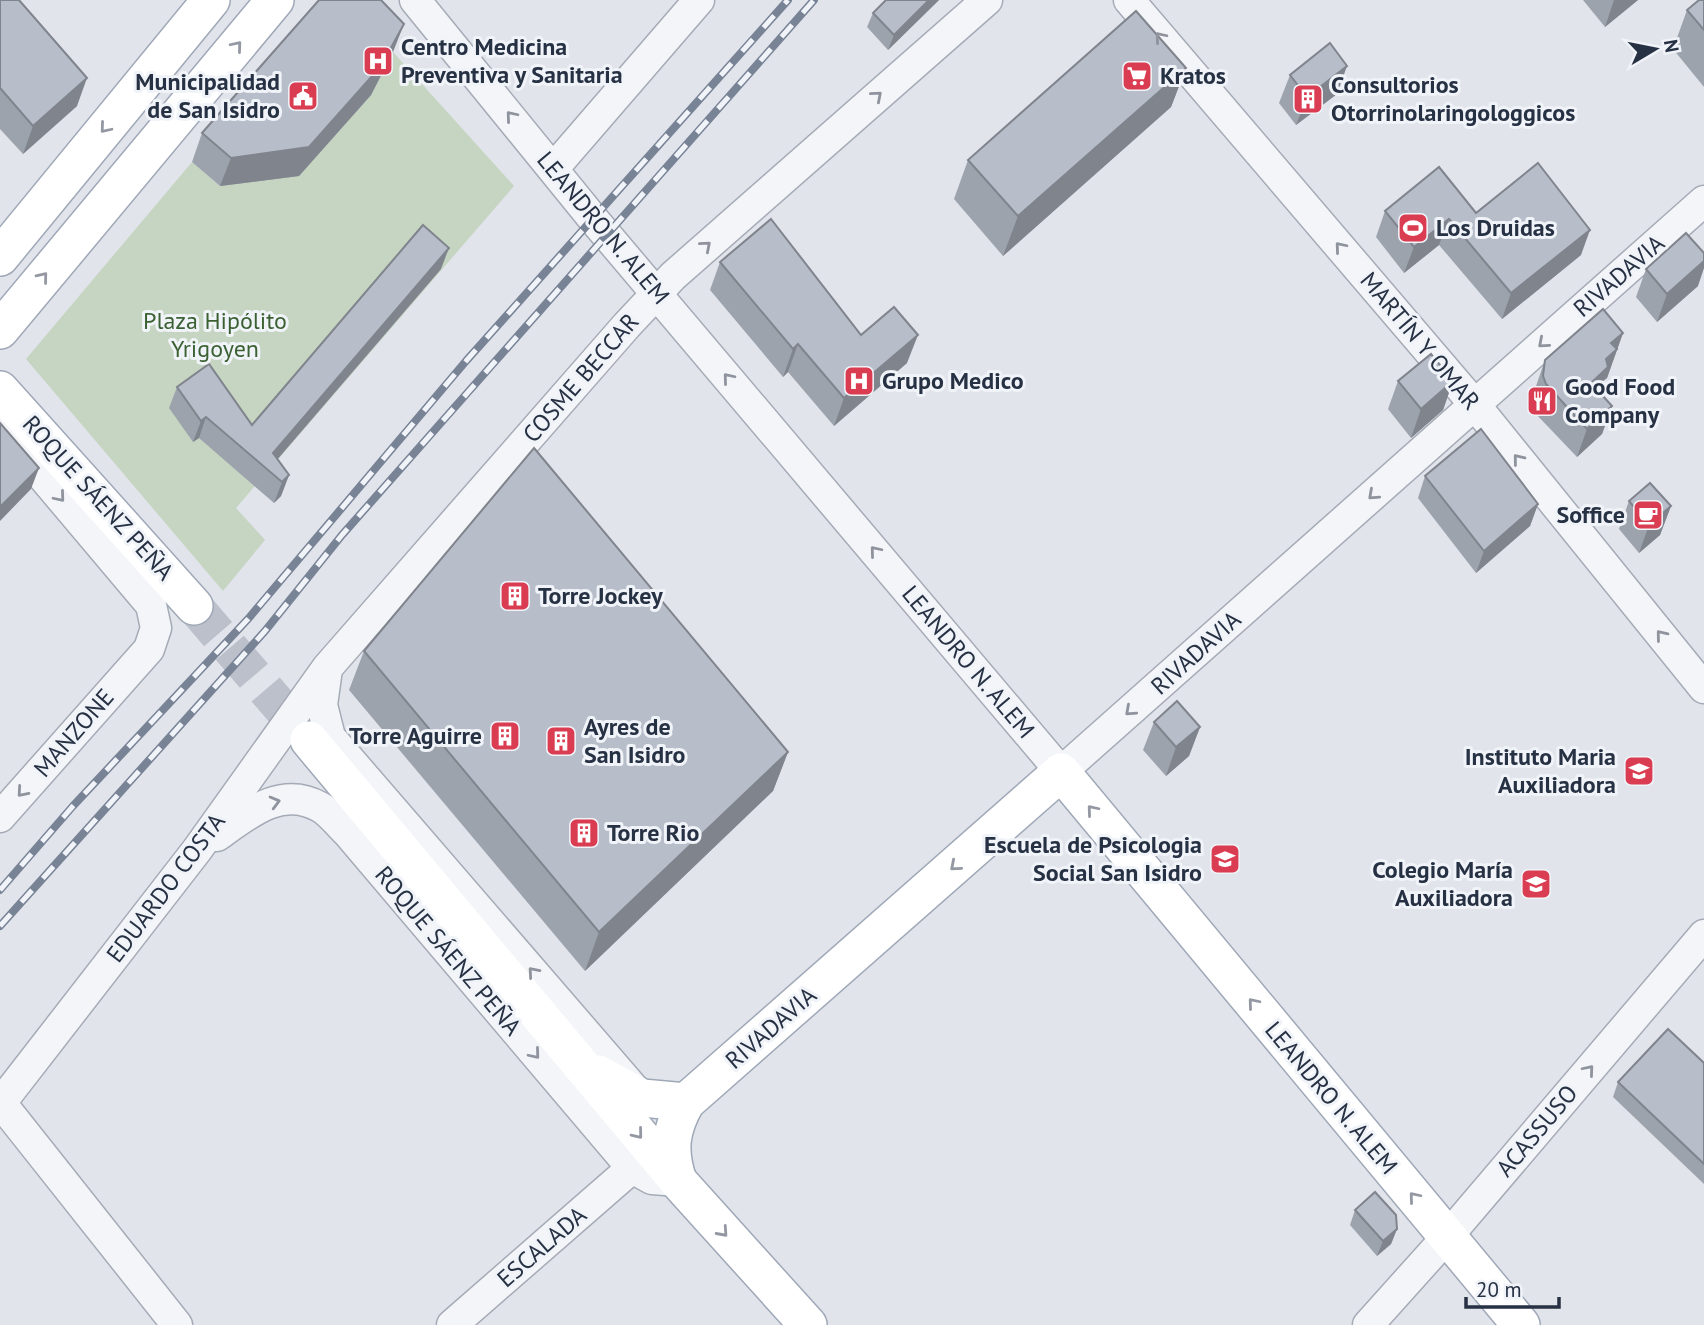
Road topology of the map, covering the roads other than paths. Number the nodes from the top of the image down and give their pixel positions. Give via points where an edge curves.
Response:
1 (211, 0) edge
2 (275, 0) edge
3 (415, 0) edge
4 (699, 0) edge
5 (986, 0) edge
6 (1129, 0) edge
7 (554, 169) junction
8 (1704, 201) edge
9 (0, 257) edge
10 (656, 293) junction
11 (0, 330) edge
12 (0, 390) edge
13 (1475, 405) junction
14 (0, 426) edge
15 (194, 606) tunnel mouth
16 (149, 649) joint
17 (327, 668) junction
18 (1704, 688) edge
19 (309, 740) tunnel mouth
20 (1061, 772) junction
21 (0, 817) edge
22 (197, 850) junction
23 (1704, 935) edge
24 (580, 1061) junction
25 (642, 1098) junction
26 (686, 1102) junction
27 (0, 1103) edge
28 (632, 1168) junction
29 (678, 1181) junction
30 (1447, 1237) junction
31 (177, 1325) edge
32 (452, 1325) edge
33 (808, 1325) edge
34 (1368, 1325) edge
35 (1521, 1325) edge

1 -> 9 main road
11 -> 2 main road
7 -> 3 street, LEANDRO N. ALEM
4 - 7 street
10 -> 5 street, COSME BECCAR
13 -> 6 street, MARTÍN Y OMAR
7 - 10 street, LEANDRO N. ALEM
8 -> 13 street, RIVADAVIA
10 - 17 street, COSME BECCAR
20 -> 10 street, LEANDRO N. ALEM
12 - 15 main road, ROQUE SÁENZ PEÑA
18 -> 13 street, MARTÍN Y OMAR
13 -> 20 street, RIVADAVIA
14 -> 16 street, ROQUE SÁENZ PEÑA via 151,605 156,628
16 -> 21 street, MANZONE
17 - 22 street, EDUARDO COSTA
25 -> 17 street, ROQUE SÁENZ PEÑA via 330,737 322,705
19 - 24 main road, ROQUE SÁENZ PEÑA
20 -> 26 main road, RIVADAVIA
30 -> 20 main road, LEANDRO N. ALEM
22 - 27 street, EDUARDO COSTA
22 -> 28 street, ROQUE SÁENZ PEÑA via 260,806 289,798 320,807 348,833
30 -> 23 street, ACASSUSO
24 - 25 main road
24 -> 29 main road, ROQUE SÁENZ PEÑA
25 - 26 main road
26 - 29 main road, RIVADAVIA via 671,1137
27 - 31 street
28 - 29 street, ROQUE SÁENZ PEÑA via 652,1179
28 - 32 street, ESCALADA
29 -> 33 main road, ROQUE SÁENZ PEÑA
30 - 34 street, ACASSUSO
30 - 35 main road, LEANDRO N. ALEM

